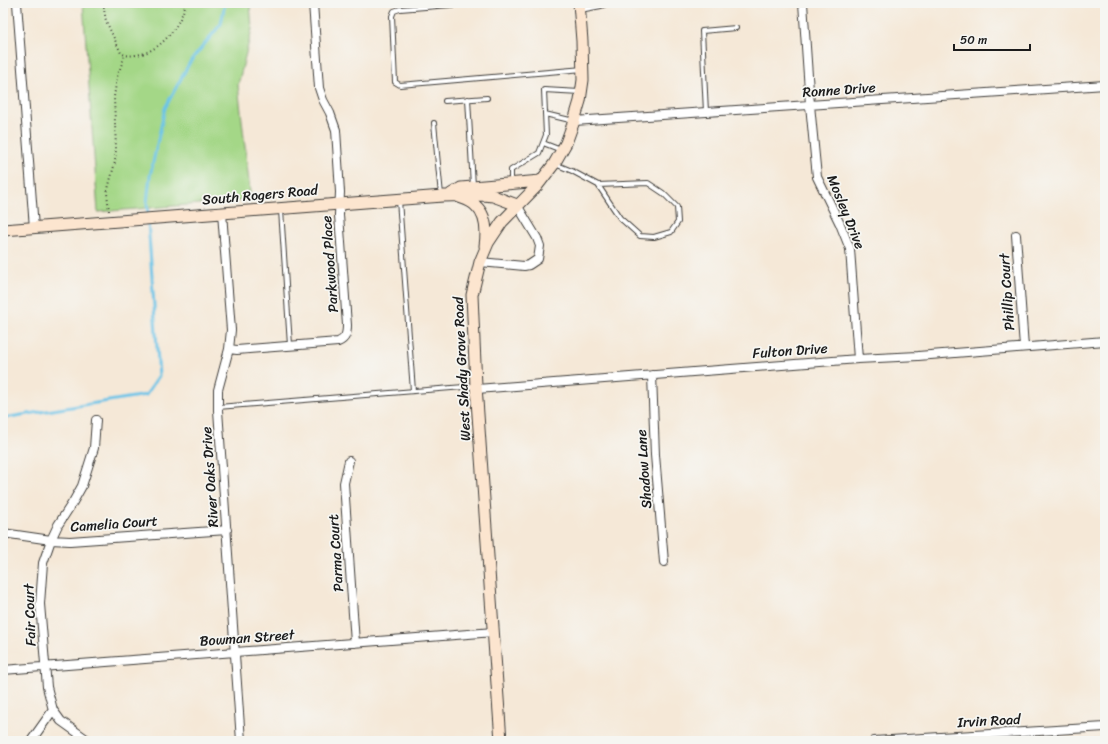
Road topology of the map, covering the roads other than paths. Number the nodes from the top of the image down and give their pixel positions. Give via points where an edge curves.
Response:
1 (17, 3) edge
2 (313, 3) edge
3 (476, 3) edge
4 (609, 3) edge
5 (803, 3) edge
6 (579, 6) edge
7 (736, 28) dead end
8 (583, 69) junction
9 (1105, 85) edge
10 (582, 92) junction
11 (487, 98) dead end
12 (468, 99) junction
13 (445, 101) dead end
14 (810, 105) junction
15 (706, 112) junction
16 (545, 114) junction
17 (574, 121) junction
18 (434, 123) dead end
19 (543, 143) junction
20 (562, 150) junction
21 (554, 164) junction
22 (541, 180) junction
23 (512, 183) junction
24 (598, 185) junction
25 (474, 187) junction
26 (449, 196) junction
27 (399, 199) junction
28 (340, 204) junction
29 (517, 205) junction
30 (281, 208) junction
31 (222, 213) junction
32 (34, 228) junction
33 (3, 230) edge
34 (1016, 235) dead end
35 (485, 249) junction
36 (480, 262) junction
37 (1105, 341) edge
38 (290, 345) junction
39 (1024, 347) junction
40 (229, 349) junction
41 (858, 359) junction
42 (652, 375) junction
43 (476, 387) junction
44 (413, 391) junction
45 (218, 407) junction
46 (96, 420) dead end
47 (349, 461) dead end
48 (227, 530) junction
49 (3, 533) edge
50 (51, 540) junction
51 (664, 562) dead end
52 (494, 632) junction
53 (355, 643) junction
54 (235, 652) junction
55 (45, 667) junction
56 (3, 670) edge
57 (53, 710) junction
58 (1105, 727) edge
59 (31, 741) edge
60 (89, 741) edge
61 (241, 741) edge
62 (501, 741) edge
63 (874, 741) edge

1 - 32 street
2 - 28 street, Parkwood Place via 320,88 336,130
3 - 8 lane via 394,11 392,16 395,82 400,85
4 - 6 lane via 601,6
5 - 14 street, Mosley Drive
6 - 8 main road, West Shady Grove Road
7 - 15 lane via 702,31
8 - 10 main road, West Shady Grove Road
9 - 14 street, Ronne Drive
10 - 16 lane via 544,90
10 - 17 main road, West Shady Grove Road
11 - 12 lane
12 - 13 lane
12 - 25 lane
14 - 15 street, Ronne Drive
14 - 41 street, Mosley Drive via 817,177 850,249
15 - 17 street, Ronne Drive
16 - 17 lane
16 - 19 lane via 546,135
17 - 20 main road, West Shady Grove Road
18 - 26 lane
19 - 20 lane
19 - 23 lane via 539,153 511,170
20 - 21 main road, West Shady Grove Road
21 - 22 main road, West Shady Grove Road
21 - 24 lane
22 - 23 main road
22 - 29 main road, West Shady Grove Road
23 - 25 main road
24 - 24 lane via 620,218 640,236 654,237 671,232 678,222 677,207 648,183
25 - 26 main road via 461,188
26 - 27 main road, South Rogers Road
26 - 29 main road, South Rogers Road via 493,196
26 - 35 main road via 475,204 481,212 487,232
27 - 28 main road, South Rogers Road
27 - 44 lane
28 - 30 main road, South Rogers Road
28 - 38 street, Parkwood Place via 346,334 338,342
29 - 35 main road, West Shady Grove Road via 502,222
29 - 36 street via 537,238 540,246 538,258 524,266
30 - 31 main road, South Rogers Road
30 - 38 lane
31 - 32 main road, South Rogers Road
31 - 40 street, River Oaks Drive via 231,330
32 - 33 main road, South Rogers Road
34 - 39 street, Phillip Court
35 - 36 main road, West Shady Grove Road
36 - 43 main road, West Shady Grove Road via 472,295
37 - 39 street, Fulton Drive
38 - 40 street, Parkwood Place
39 - 41 street, Fulton Drive
40 - 45 street, River Oaks Drive via 218,390
41 - 42 street, Fulton Drive
42 - 43 street, Fulton Drive
42 - 51 street, Shadow Lane via 655,456
43 - 44 lane
43 - 52 main road, West Shady Grove Road
44 - 45 lane
45 - 48 street, River Oaks Drive
46 - 50 street, Fair Court via 94,448 84,480
47 - 53 street, Parma Court via 344,482
48 - 50 street, Camelia Court
48 - 54 street, River Oaks Drive
49 - 50 street, Camelia Court
50 - 55 street, Fair Court via 43,564 40,585
52 - 53 street, Bowman Street
52 - 62 main road, West Shady Grove Road
53 - 54 street, Bowman Street
54 - 55 street, Bowman Street
54 - 61 street, River Oaks Drive
55 - 56 street, Bowman Street
55 - 57 street, Fair Court via 46,687
57 - 59 street
57 - 60 street via 62,721
58 - 63 street, Irvin Road

